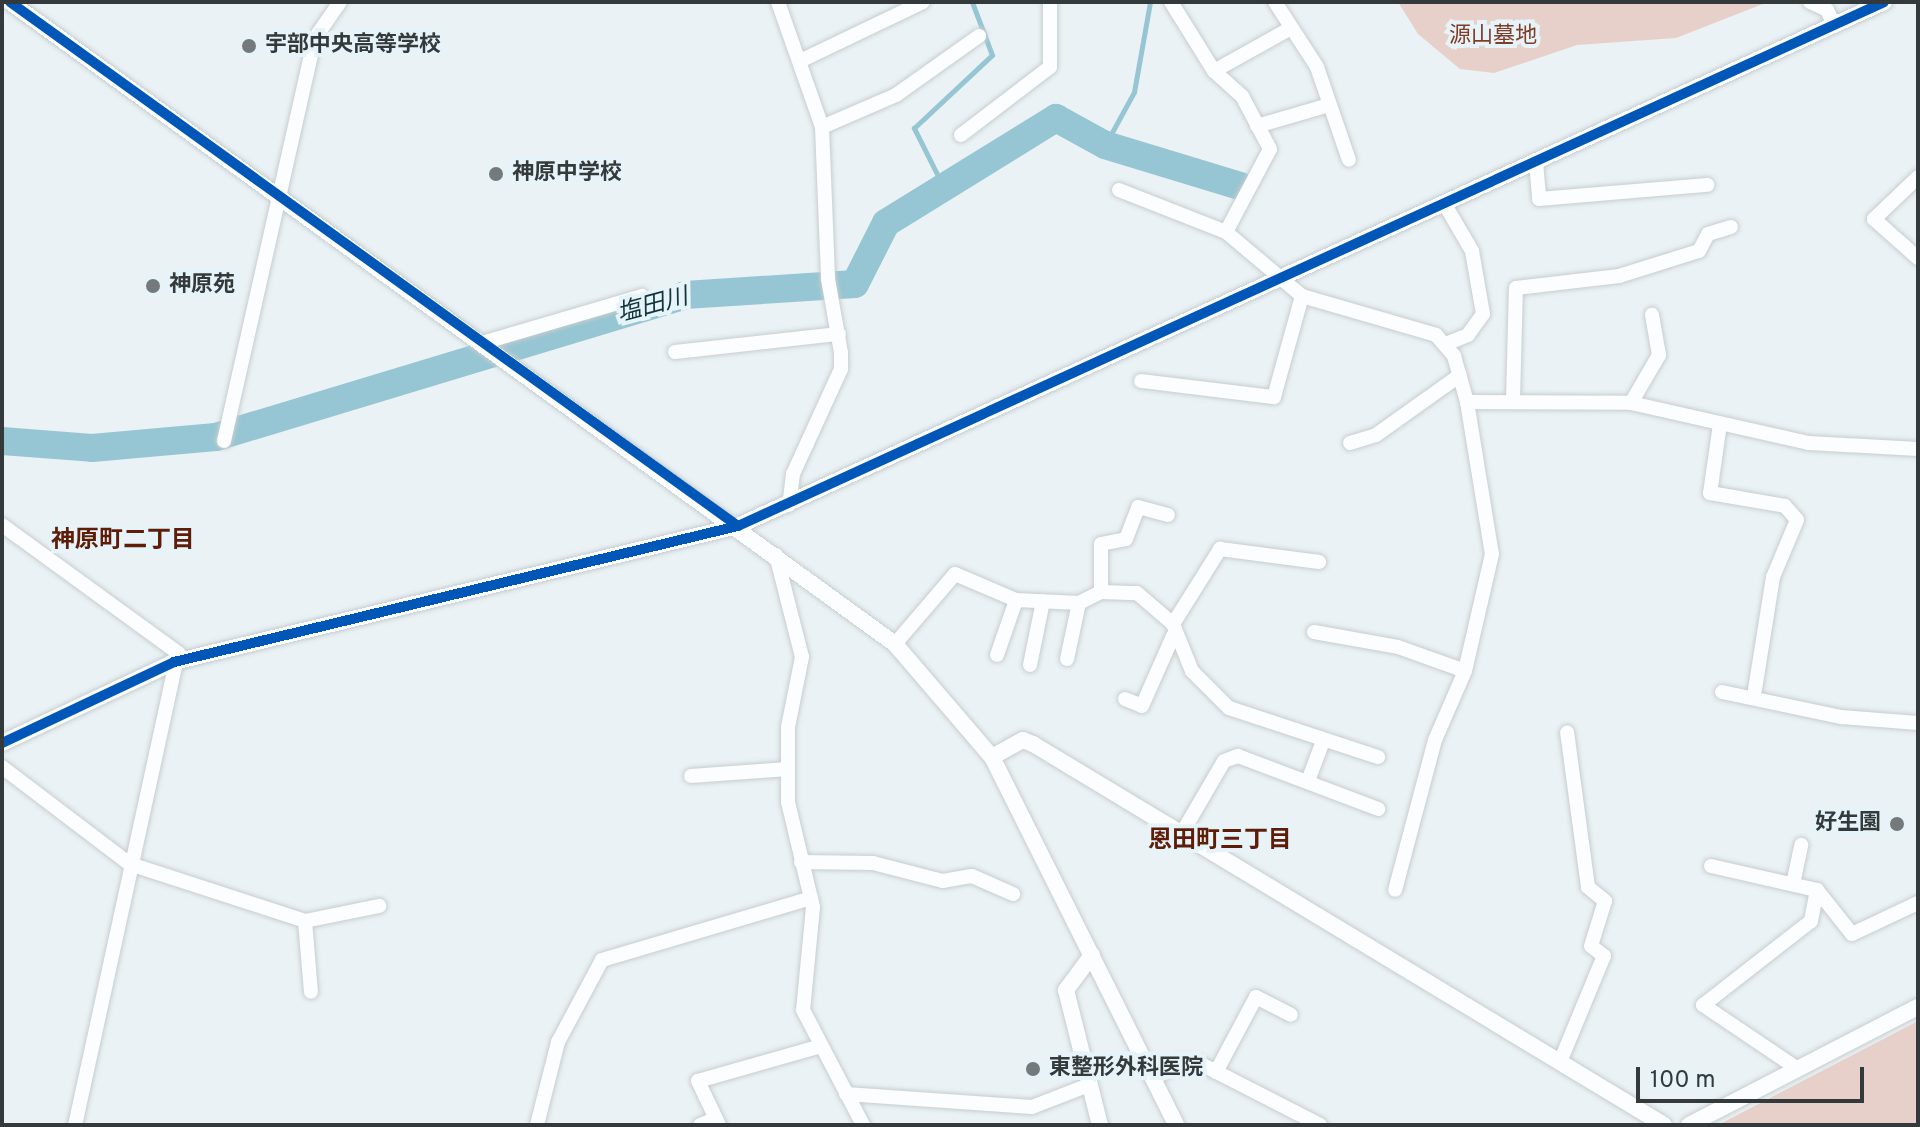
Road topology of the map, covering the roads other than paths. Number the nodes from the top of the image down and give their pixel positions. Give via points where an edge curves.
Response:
1 (10, 2) edge
2 (340, 2) edge
3 (778, 2) edge
4 (923, 2) edge
5 (1050, 2) edge
6 (1171, 2) edge
7 (1275, 2) edge
8 (1810, 2) edge
9 (1884, 2) edge
10 (1834, 25) junction
11 (1291, 28) junction
12 (979, 36) dead end
13 (800, 61) junction
14 (1214, 71) junction
15 (1329, 105) junction
16 (1257, 126) junction
17 (822, 127) junction
18 (961, 135) dead end
19 (1349, 160) dead end
20 (1536, 162) junction
21 (1918, 177) edge
22 (1707, 185) dead end
23 (1119, 190) dead end
24 (278, 195) junction
25 (1444, 203) junction
26 (1731, 227) dead end
27 (1226, 232) junction
28 (1918, 258) edge
29 (1282, 277) junction
30 (642, 296) dead end
31 (1302, 296) junction
32 (1652, 315) dead end
33 (839, 334) junction
34 (1448, 343) junction
35 (489, 348) junction
36 (675, 352) dead end
37 (1460, 375) junction
38 (1141, 381) dead end
39 (1513, 400) junction
40 (1467, 402) junction
41 (1631, 403) junction
42 (1720, 424) junction
43 (225, 434) dead end
44 (1350, 443) dead end
45 (1918, 449) edge
46 (789, 505) junction
47 (1168, 515) dead end
48 (2, 525) edge
49 (738, 526) junction
50 (776, 554) junction
51 (1319, 562) dead end
52 (1101, 592) junction
53 (1016, 600) junction
54 (1043, 601) junction
55 (1079, 603) junction
56 (1173, 630) junction
57 (1314, 632) dead end
58 (895, 644) junction
59 (997, 655) dead end
60 (1067, 659) dead end
61 (174, 662) junction
62 (1030, 665) dead end
63 (1465, 671) junction
64 (1755, 690) dead end
65 (1722, 692) dead end
66 (1125, 699) dead end
67 (1918, 723) edge
68 (1567, 732) dead end
69 (1323, 741) junction
70 (2, 743) edge
71 (992, 757) junction
72 (1378, 757) dead end
73 (2, 767) edge
74 (788, 769) junction
75 (691, 776) dead end
76 (1308, 781) junction
77 (1378, 809) dead end
78 (1182, 833) junction
79 (1801, 845) dead end
80 (801, 862) junction
81 (130, 864) junction
82 (1711, 866) dead end
83 (1793, 884) junction
84 (1395, 890) dead end
85 (1817, 890) junction
86 (1013, 894) dead end
87 (811, 898) junction
88 (1918, 903) edge
89 (379, 906) dead end
90 (305, 921) junction
91 (1092, 955) junction
92 (311, 992) dead end
93 (1918, 1007) edge
94 (1291, 1015) dead end
95 (821, 1046) junction
96 (1560, 1062) junction
97 (1798, 1069) junction
98 (1216, 1072) junction
99 (1153, 1079) junction
100 (1089, 1085) junction
101 (846, 1094) junction
102 (718, 1122) edge
103 (75, 1125) edge
104 (537, 1125) edge
105 (700, 1125) edge
106 (863, 1125) edge
107 (1100, 1125) edge
108 (1176, 1125) edge
109 (1320, 1125) edge
110 (1664, 1125) edge
111 (1689, 1125) edge

1 - 24 street
2 - 24 street via 315,38
3 - 13 street
4 - 13 street
5 - 18 street via 1050,67
6 - 14 street
7 - 11 street
8 - 10 street via 1827,10
9 - 10 street
10 - 20 street
11 - 14 street
11 - 15 street via 1317,67
12 - 17 street via 896,95
13 - 17 street
14 - 16 street via 1242,96
15 - 16 street
15 - 19 street
16 - 27 street via 1270,149
17 - 33 street via 828,284
20 - 22 street via 1539,199
20 - 25 street
21 - 28 street via 1874,219
23 - 27 street
24 - 35 street
24 - 43 street
25 - 29 street
25 - 34 street via 1472,251 1483,314 1468,335
26 - 39 street via 1708,234 1699,251 1619,276 1515,281
27 - 29 street
29 - 31 street
29 - 46 street
30 - 35 street
31 - 34 street via 1407,321
31 - 38 street via 1274,397 1177,380
32 - 41 street via 1659,355
33 - 36 street
33 - 46 street via 841,369 793,474
34 - 37 street
35 - 49 street
37 - 40 street
37 - 44 street via 1365,442
39 - 40 street
39 - 41 street
40 - 63 street via 1492,554
41 - 42 street
42 - 45 street via 1809,443
42 - 64 street via 1710,493 1785,506 1797,520 1773,577
46 - 49 street
47 - 52 street via 1138,507 1126,539 1101,544
48 - 61 street via 178,653
49 - 50 street
49 - 61 street
50 - 58 street
50 - 74 street via 802,657
51 - 56 street via 1220,549
52 - 55 street
52 - 56 street via 1137,593
53 - 54 street
53 - 58 street via 955,574
53 - 59 street
54 - 55 street
54 - 62 street
55 - 60 street
56 - 66 street via 1142,706
56 - 69 street via 1192,671 1229,708
57 - 63 street via 1398,647
58 - 71 street
61 - 70 street
61 - 81 street
63 - 84 street via 1435,740
65 - 67 street via 1841,717
68 - 96 street via 1588,887 1605,901 1591,946 1604,956
69 - 72 street
69 - 76 street
71 - 78 street via 1023,740
71 - 91 street
73 - 81 street
74 - 75 street
74 - 80 street
76 - 77 street
76 - 78 street via 1238,756 1224,761
78 - 96 street
79 - 83 street
80 - 86 street via 873,863 943,881 972,876
80 - 87 street
81 - 90 street
81 - 103 street
82 - 83 street
83 - 85 street
85 - 88 street via 1852,934
85 - 97 street via 1811,921 1703,1005
87 - 95 street via 803,1010
87 - 104 street via 602,960 558,1042
89 - 90 street
90 - 92 street
91 - 99 street
91 - 100 street via 1066,990
93 - 97 street
94 - 98 street via 1256,997
95 - 101 street
95 - 102 street via 698,1081
96 - 110 street
97 - 111 street
98 - 99 street via 1179,1063
98 - 109 street
99 - 108 street
100 - 101 street via 1032,1107
100 - 107 street
101 - 106 street
102 - 105 street

